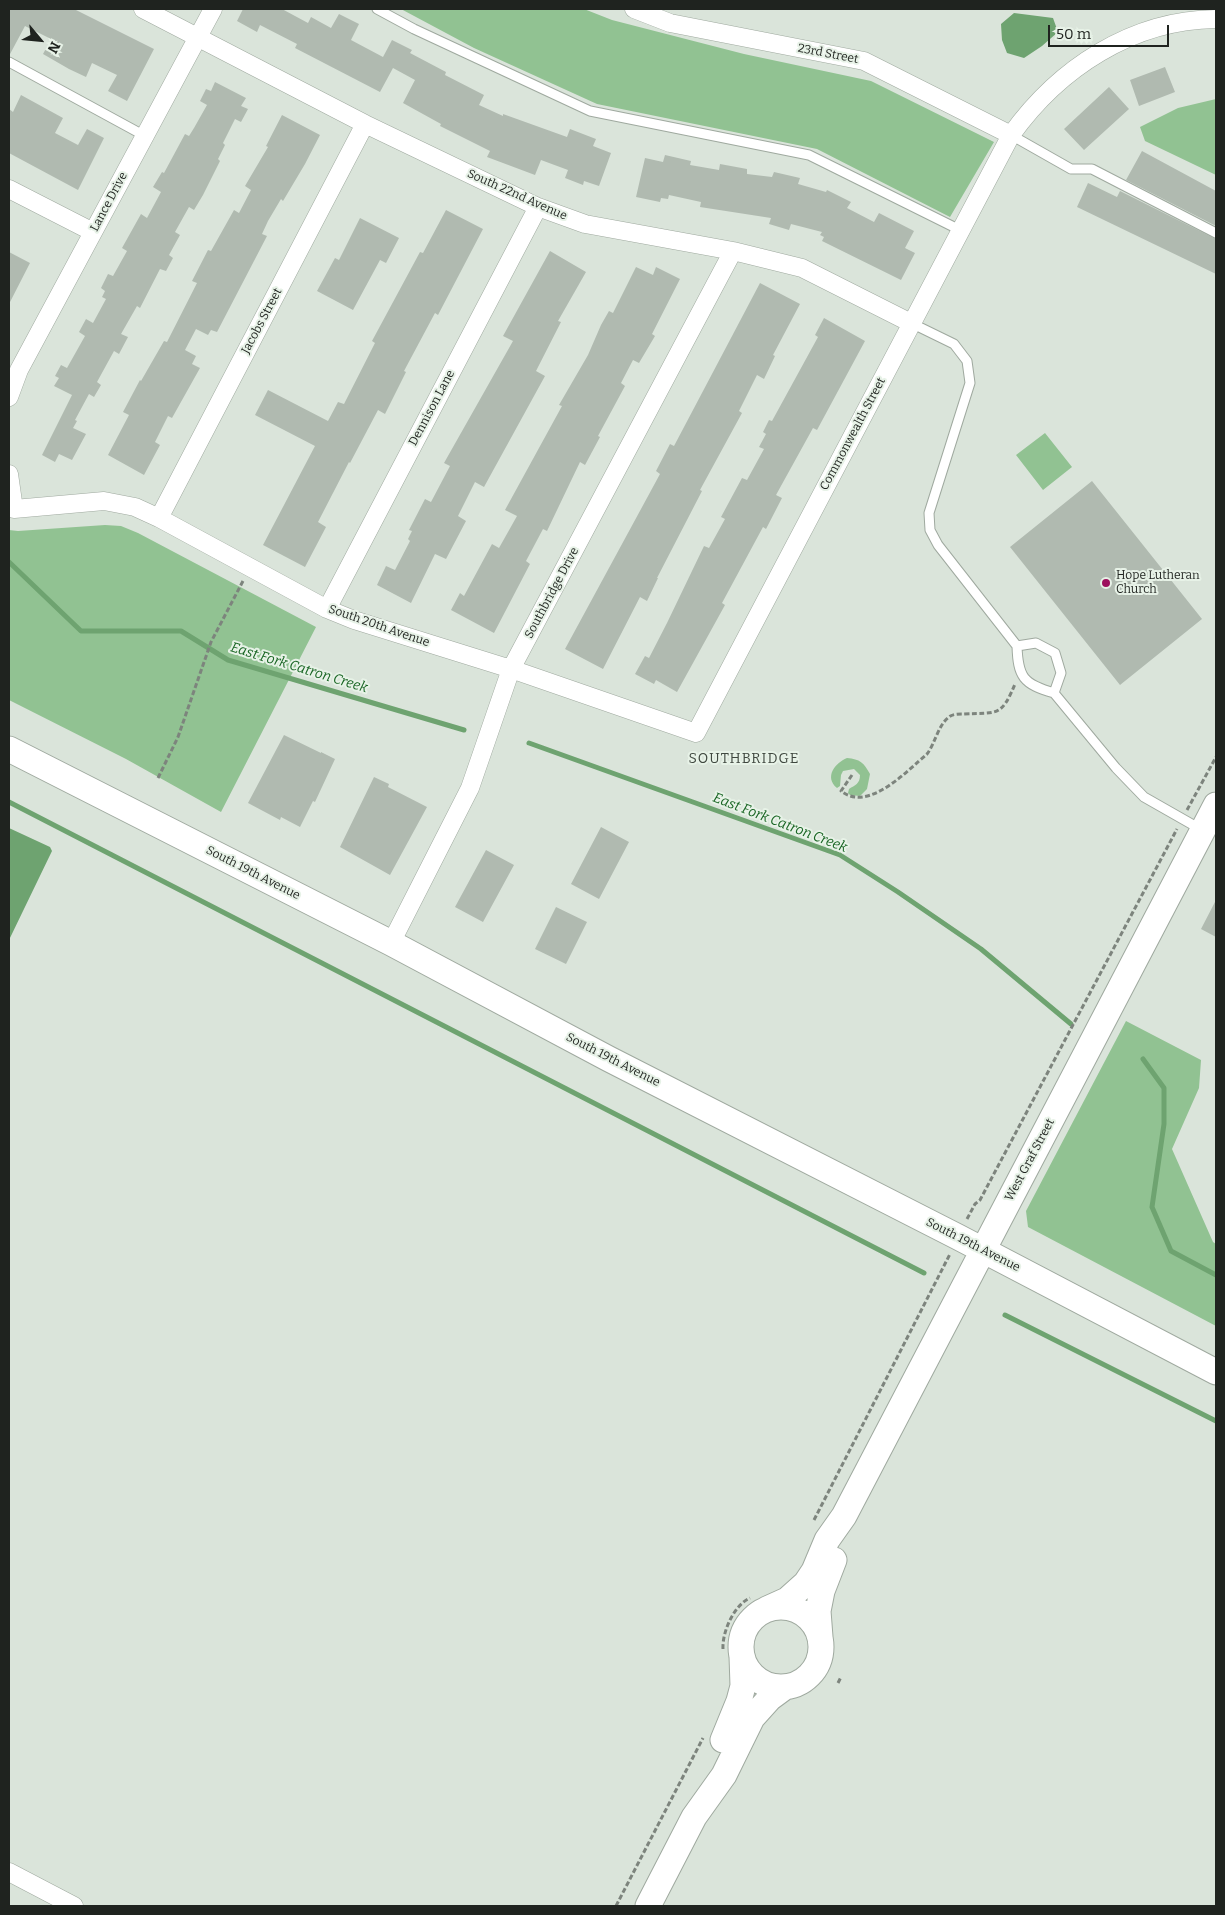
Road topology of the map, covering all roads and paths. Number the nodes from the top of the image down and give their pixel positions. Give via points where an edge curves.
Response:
1 (144, 9) edge
2 (213, 9) edge
3 (377, 9) edge
4 (634, 9) edge
5 (1181, 15) edge
6 (1216, 19) edge
7 (197, 37) junction
8 (9, 62) edge
9 (365, 124) junction
10 (1011, 135) junction
11 (145, 136) junction
12 (9, 189) edge
13 (538, 207) junction
14 (960, 230) junction
15 (93, 232) junction
16 (1216, 233) edge
17 (733, 252) junction
18 (911, 323) junction
19 (9, 398) edge
20 (9, 474) edge
21 (159, 518) junction
22 (250, 567) junction
23 (327, 609) junction
24 (1017, 646) junction
25 (511, 669) junction
26 (1022, 677) junction
27 (1054, 692) junction
28 (696, 733) joint
29 (9, 749) edge
30 (1216, 757) edge
31 (852, 776) dead end
32 (158, 778) dead end
33 (1216, 805) edge
34 (1200, 829) edge
35 (391, 944) junction
36 (974, 1207) dead end
37 (982, 1250) junction
38 (1216, 1372) edge
39 (844, 1516) junction
40 (767, 1609) junction
41 (820, 1637) junction
42 (742, 1656) junction
43 (841, 1677) dead end
44 (838, 1683) dead end
45 (786, 1687) junction
46 (694, 1817) junction
47 (9, 1872) edge
48 (74, 1906) edge
49 (648, 1906) edge

1 - 7 street, South 22nd Avenue
2 - 7 street, Lance Drive
3 - 14 lane via 414,30 590,111 809,155
4 - 10 street, 23rd Street via 670,24 864,61
5 - 6 street, Commonwealth Street
5 - 10 street, Commonwealth Street via 1134,34 1071,71 1043,96
7 - 9 street, South 22nd Avenue
7 - 11 street, Lance Drive
8 - 11 lane
9 - 13 street, South 22nd Avenue
9 - 21 street, Jacobs Street
10 - 14 street, Commonwealth Street
10 - 16 lane via 1071,169 1092,169
11 - 15 street, Lance Drive
12 - 15 street
13 - 17 street, South 22nd Avenue via 584,224
13 - 23 street, Dennison Lane
14 - 18 street, Commonwealth Street
15 - 19 street, Lance Drive via 19,370
17 - 18 street, South 22nd Avenue via 802,268
17 - 25 street, Southbridge Drive
18 - 24 lane via 954,344 967,361 970,383 929,513 930,530 938,546
18 - 28 street, Commonwealth Street
20 - 21 street, South 20th Avenue via 14,509 104,501 135,507
21 - 22 street, South 20th Avenue
22 - 23 street, South 20th Avenue
22 - 32 path via 211,642 178,737
23 - 25 street, South 20th Avenue
24 - 26 lane
24 - 27 lane via 1036,643 1055,654 1061,673
25 - 28 street, South 20th Avenue
25 - 35 street, Southbridge Drive via 470,788
26 - 27 lane via 1030,684
26 - 31 path via 1002,709 993,713 949,716 927,754 880,792 866,798 847,796 841,791
27 - 34 lane via 1144,797
29 - 35 main road, South 19th Avenue
30 - 34 path
33 - 34 main road, West Graf Street
34 - 36 path
34 - 37 main road, West Graf Street
35 - 37 main road, South 19th Avenue
37 - 38 main road, South 19th Avenue
37 - 39 main road, West Graf Street
39 - 40 main road, West Graf Street via 827,1540 806,1583 787,1600
39 - 41 main road, West Graf Street via 837,1554 822,1591 818,1611
40 - 41 main road via 786,1607 804,1614
40 - 42 main road via 751,1620 746,1628 742,1637
41 - 45 main road via 820,1656 811,1674
42 - 45 main road via 758,1680
42 - 46 main road via 740,1701 709,1769
43 - 44 path
45 - 46 main road via 770,1698 752,1718 724,1775
46 - 49 main road
47 - 48 street

